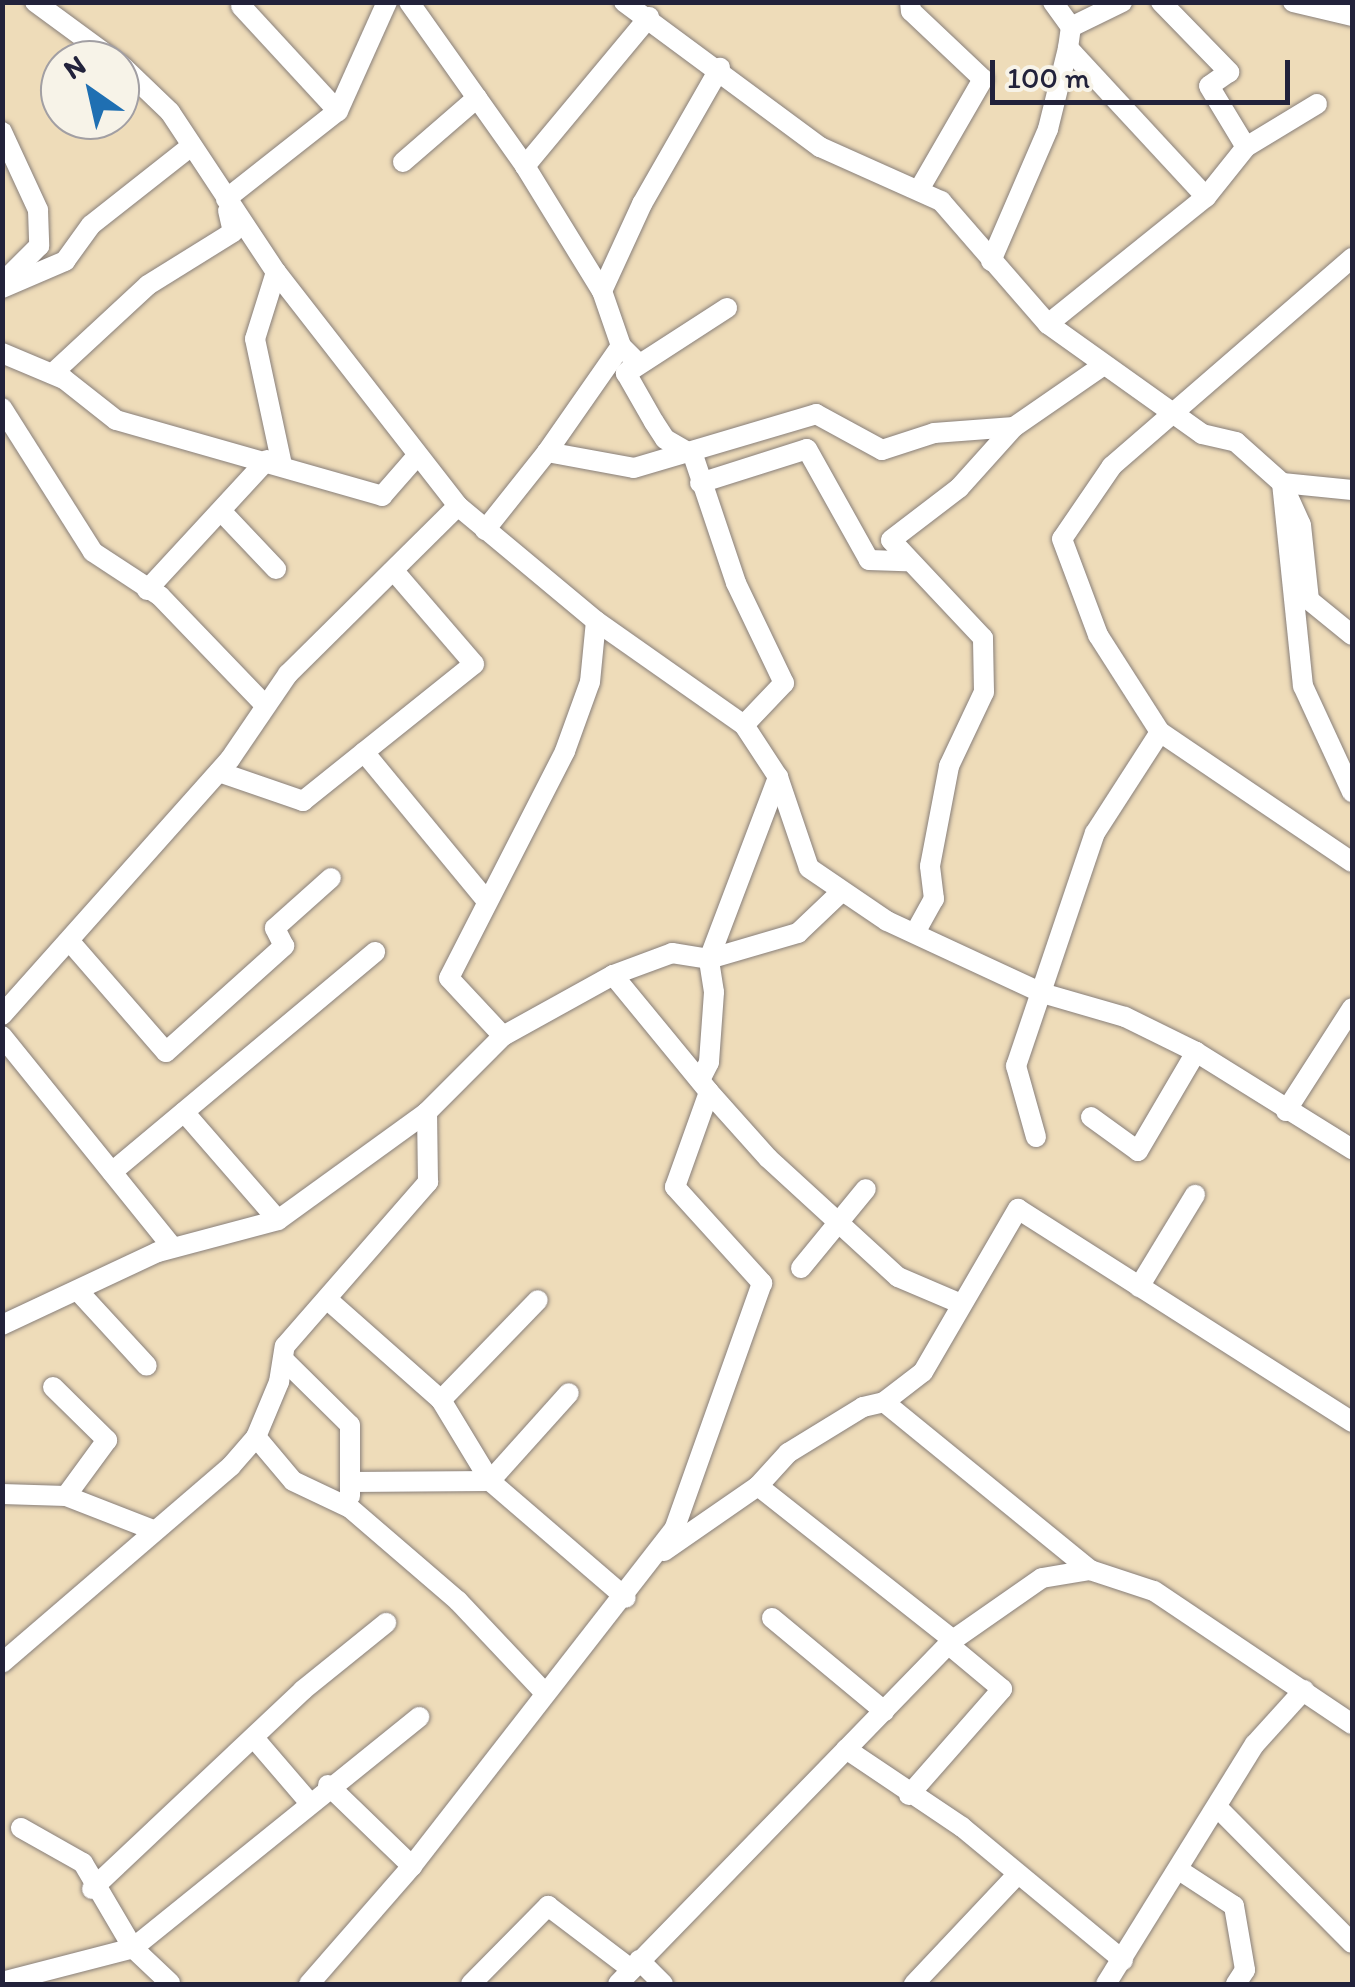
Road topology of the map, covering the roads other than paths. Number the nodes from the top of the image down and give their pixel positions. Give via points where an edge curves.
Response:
1 (35, 2) edge
2 (387, 2) edge
3 (409, 2) edge
4 (624, 2) edge
5 (910, 2) edge
6 (1052, 2) edge
7 (1122, 2) edge
8 (1162, 2) edge
9 (1293, 2) edge
10 (240, 6) dead end
11 (1352, 16) edge
12 (650, 17) junction
13 (1070, 37) junction
14 (87, 40) edge
15 (720, 68) junction
16 (140, 84) edge
17 (477, 98) junction
18 (1317, 104) dead end
19 (338, 111) junction
20 (2, 132) edge
21 (1246, 146) junction
22 (189, 148) junction
23 (403, 162) dead end
24 (525, 166) junction
25 (920, 188) junction
26 (1206, 197) junction
27 (226, 199) junction
28 (1352, 258) edge
29 (991, 262) junction
30 (276, 272) junction
31 (2, 285) edge
32 (602, 290) junction
33 (726, 308) dead end
34 (1048, 324) junction
35 (621, 346) junction
36 (2, 353) edge
37 (1104, 365) junction
38 (52, 373) junction
39 (626, 373) junction
40 (2, 408) edge
41 (1175, 415) junction
42 (1014, 427) junction
43 (546, 452) junction
44 (693, 455) junction
45 (416, 457) junction
46 (275, 463) junction
47 (700, 483) junction
48 (1282, 483) junction
49 (1352, 490) edge
50 (458, 506) junction
51 (221, 511) junction
52 (485, 530) junction
53 (906, 560) junction
54 (276, 569) dead end
55 (395, 572) junction
56 (147, 590) junction
57 (596, 620) junction
58 (1352, 635) edge
59 (263, 703) junction
60 (744, 725) junction
61 (1160, 732) junction
62 (364, 752) junction
63 (219, 772) junction
64 (778, 778) junction
65 (1352, 792) edge
66 (1352, 862) edge
67 (331, 878) dead end
68 (839, 894) junction
69 (487, 900) junction
70 (916, 931) junction
71 (72, 944) junction
72 (375, 952) dead end
73 (709, 959) junction
74 (613, 975) junction
75 (1042, 993) junction
76 (1352, 1008) edge
77 (2, 1015) edge
78 (2, 1036) edge
79 (503, 1036) junction
80 (1196, 1052) junction
81 (704, 1086) junction
82 (1286, 1111) junction
83 (184, 1112) junction
84 (426, 1112) junction
85 (1091, 1117) dead end
86 (1036, 1137) dead end
87 (1352, 1149) edge
88 (112, 1172) junction
89 (866, 1189) dead end
90 (1195, 1195) dead end
91 (278, 1220) junction
92 (839, 1228) junction
93 (172, 1247) junction
94 (801, 1268) dead end
95 (1139, 1287) junction
96 (79, 1292) junction
97 (328, 1300) junction
98 (538, 1300) dead end
99 (959, 1303) junction
100 (2, 1325) edge
101 (283, 1358) junction
102 (147, 1366) dead end
103 (53, 1387) dead end
104 (569, 1394) dead end
105 (441, 1400) junction
106 (884, 1402) junction
107 (1352, 1422) edge
108 (256, 1437) junction
109 (490, 1481) junction
110 (350, 1482) junction
111 (758, 1486) junction
112 (2, 1494) edge
113 (66, 1496) junction
114 (350, 1508) junction
115 (152, 1530) junction
116 (655, 1557) junction
117 (1090, 1570) junction
118 (626, 1598) junction
119 (772, 1618) dead end
120 (386, 1624) dead end
121 (951, 1642) junction
122 (2, 1663) edge
123 (1304, 1690) junction
124 (544, 1692) junction
125 (884, 1711) junction
126 (419, 1717) dead end
127 (1350, 1726) edge
128 (254, 1738) junction
129 (846, 1749) junction
130 (328, 1786) junction
131 (909, 1795) junction
132 (310, 1802) junction
133 (1219, 1809) junction
134 (22, 1828) dead end
135 (412, 1866) junction
136 (1182, 1872) junction
137 (1015, 1877) junction
138 (92, 1888) junction
139 (1352, 1943) edge
140 (133, 1948) junction
141 (1123, 1960) junction
142 (630, 1971) edge
143 (2, 1982) edge
144 (170, 1983) edge
145 (309, 1984) edge
146 (471, 1984) edge
147 (664, 1984) edge
148 (914, 1984) edge
149 (1106, 1984) edge
150 (1236, 1984) edge

1 - 14 street
2 - 19 street
3 - 17 street
4 - 12 street
5 - 25 street via 911,11 983,80
6 - 13 street
7 - 13 street
8 - 21 street via 1229,72 1209,86
9 - 11 street
10 - 19 street
12 - 15 street
12 - 24 street
13 - 26 street
13 - 29 street via 1048,128
15 - 25 street via 759,107 820,147
15 - 32 street via 642,204
16 - 22 street via 170,112
17 - 23 street
17 - 24 street
18 - 21 street
19 - 27 street
20 - 31 street via 38,210 39,246
21 - 26 street
22 - 27 street
22 - 31 street via 91,226 65,261
24 - 32 street
25 - 29 street via 941,201
26 - 34 street
27 - 30 street
27 - 38 street via 233,232 148,285
28 - 41 street
29 - 34 street
30 - 45 street
30 - 46 street via 256,338
32 - 35 street
33 - 39 street
34 - 37 street
35 - 39 street via 637,362
35 - 43 street
36 - 38 street
37 - 41 street
37 - 42 street
38 - 46 street via 116,420
39 - 44 street via 665,439
40 - 56 street via 93,552
41 - 48 street via 1202,434 1236,442
41 - 61 street via 1112,466 1062,538 1098,635
42 - 44 street via 934,433 882,450 816,414
42 - 53 street via 959,488 891,540
43 - 44 street via 634,468
43 - 52 street
44 - 47 street
45 - 46 street via 382,496
45 - 50 street
46 - 51 street
47 - 53 street via 807,448 869,560
47 - 60 street via 736,584 784,683
48 - 49 street
48 - 58 street via 1301,525 1308,600
48 - 65 street via 1303,686
50 - 52 street
50 - 55 street
51 - 54 street
51 - 56 street
52 - 57 street via 541,568
53 - 70 street via 982,638 984,692 949,766 930,866 934,898
55 - 59 street
55 - 62 street via 474,664
56 - 59 street
57 - 60 street
57 - 69 street via 583,705
59 - 63 street
60 - 64 street
61 - 66 street
61 - 75 street via 1095,832
62 - 63 street via 303,801
62 - 69 street
63 - 71 street
64 - 68 street via 809,868
64 - 73 street
67 - 71 street via 275,928 284,946 166,1052
68 - 70 street
68 - 73 street via 798,933
69 - 79 street via 449,978
70 - 75 street
71 - 77 street
72 - 83 street
73 - 74 street via 672,953
73 - 81 street
74 - 79 street
74 - 81 street
75 - 80 street via 1125,1017
75 - 86 street via 1016,1066
76 - 82 street
78 - 88 street
79 - 84 street
80 - 82 street
80 - 85 street via 1138,1151
81 - 92 street
81 - 116 street via 675,1188 762,1282 707,1450 675,1528
82 - 87 street
83 - 88 street
83 - 91 street
84 - 91 street
84 - 97 street via 428,1182
88 - 93 street
89 - 92 street
90 - 95 street
91 - 93 street
92 - 94 street
92 - 99 street via 898,1277
93 - 96 street
95 - 99 street via 1018,1209
95 - 107 street
96 - 100 street
96 - 102 street
97 - 101 street via 285,1346
97 - 105 street
98 - 105 street
99 - 106 street via 923,1372
101 - 108 street
101 - 110 street via 350,1425
103 - 113 street via 107,1440
104 - 109 street
105 - 109 street
106 - 111 street via 863,1407 788,1453
106 - 117 street
108 - 114 street via 294,1480
108 - 115 street
109 - 110 street
109 - 118 street
110 - 114 street
111 - 116 street
111 - 121 street
112 - 113 street
113 - 115 street
114 - 124 street via 458,1601
115 - 122 street
116 - 118 street
117 - 121 street via 1042,1578
117 - 123 street via 1154,1591
118 - 124 street
119 - 125 street
120 - 128 street
121 - 125 street
121 - 131 street via 1002,1689
123 - 127 street
123 - 133 street via 1255,1744
124 - 135 street
125 - 129 street
126 - 130 street
128 - 132 street
128 - 138 street
129 - 131 street
129 - 142 street
130 - 132 street
130 - 135 street
131 - 137 street via 962,1827
132 - 140 street via 202,1899
133 - 136 street
133 - 139 street
134 - 138 street via 83,1863
135 - 145 street
136 - 141 street
136 - 150 street via 1234,1906 1245,1970
137 - 141 street
137 - 148 street
138 - 140 street
140 - 143 street
140 - 144 street
141 - 149 street
142 - 146 street via 548,1906
142 - 147 street

